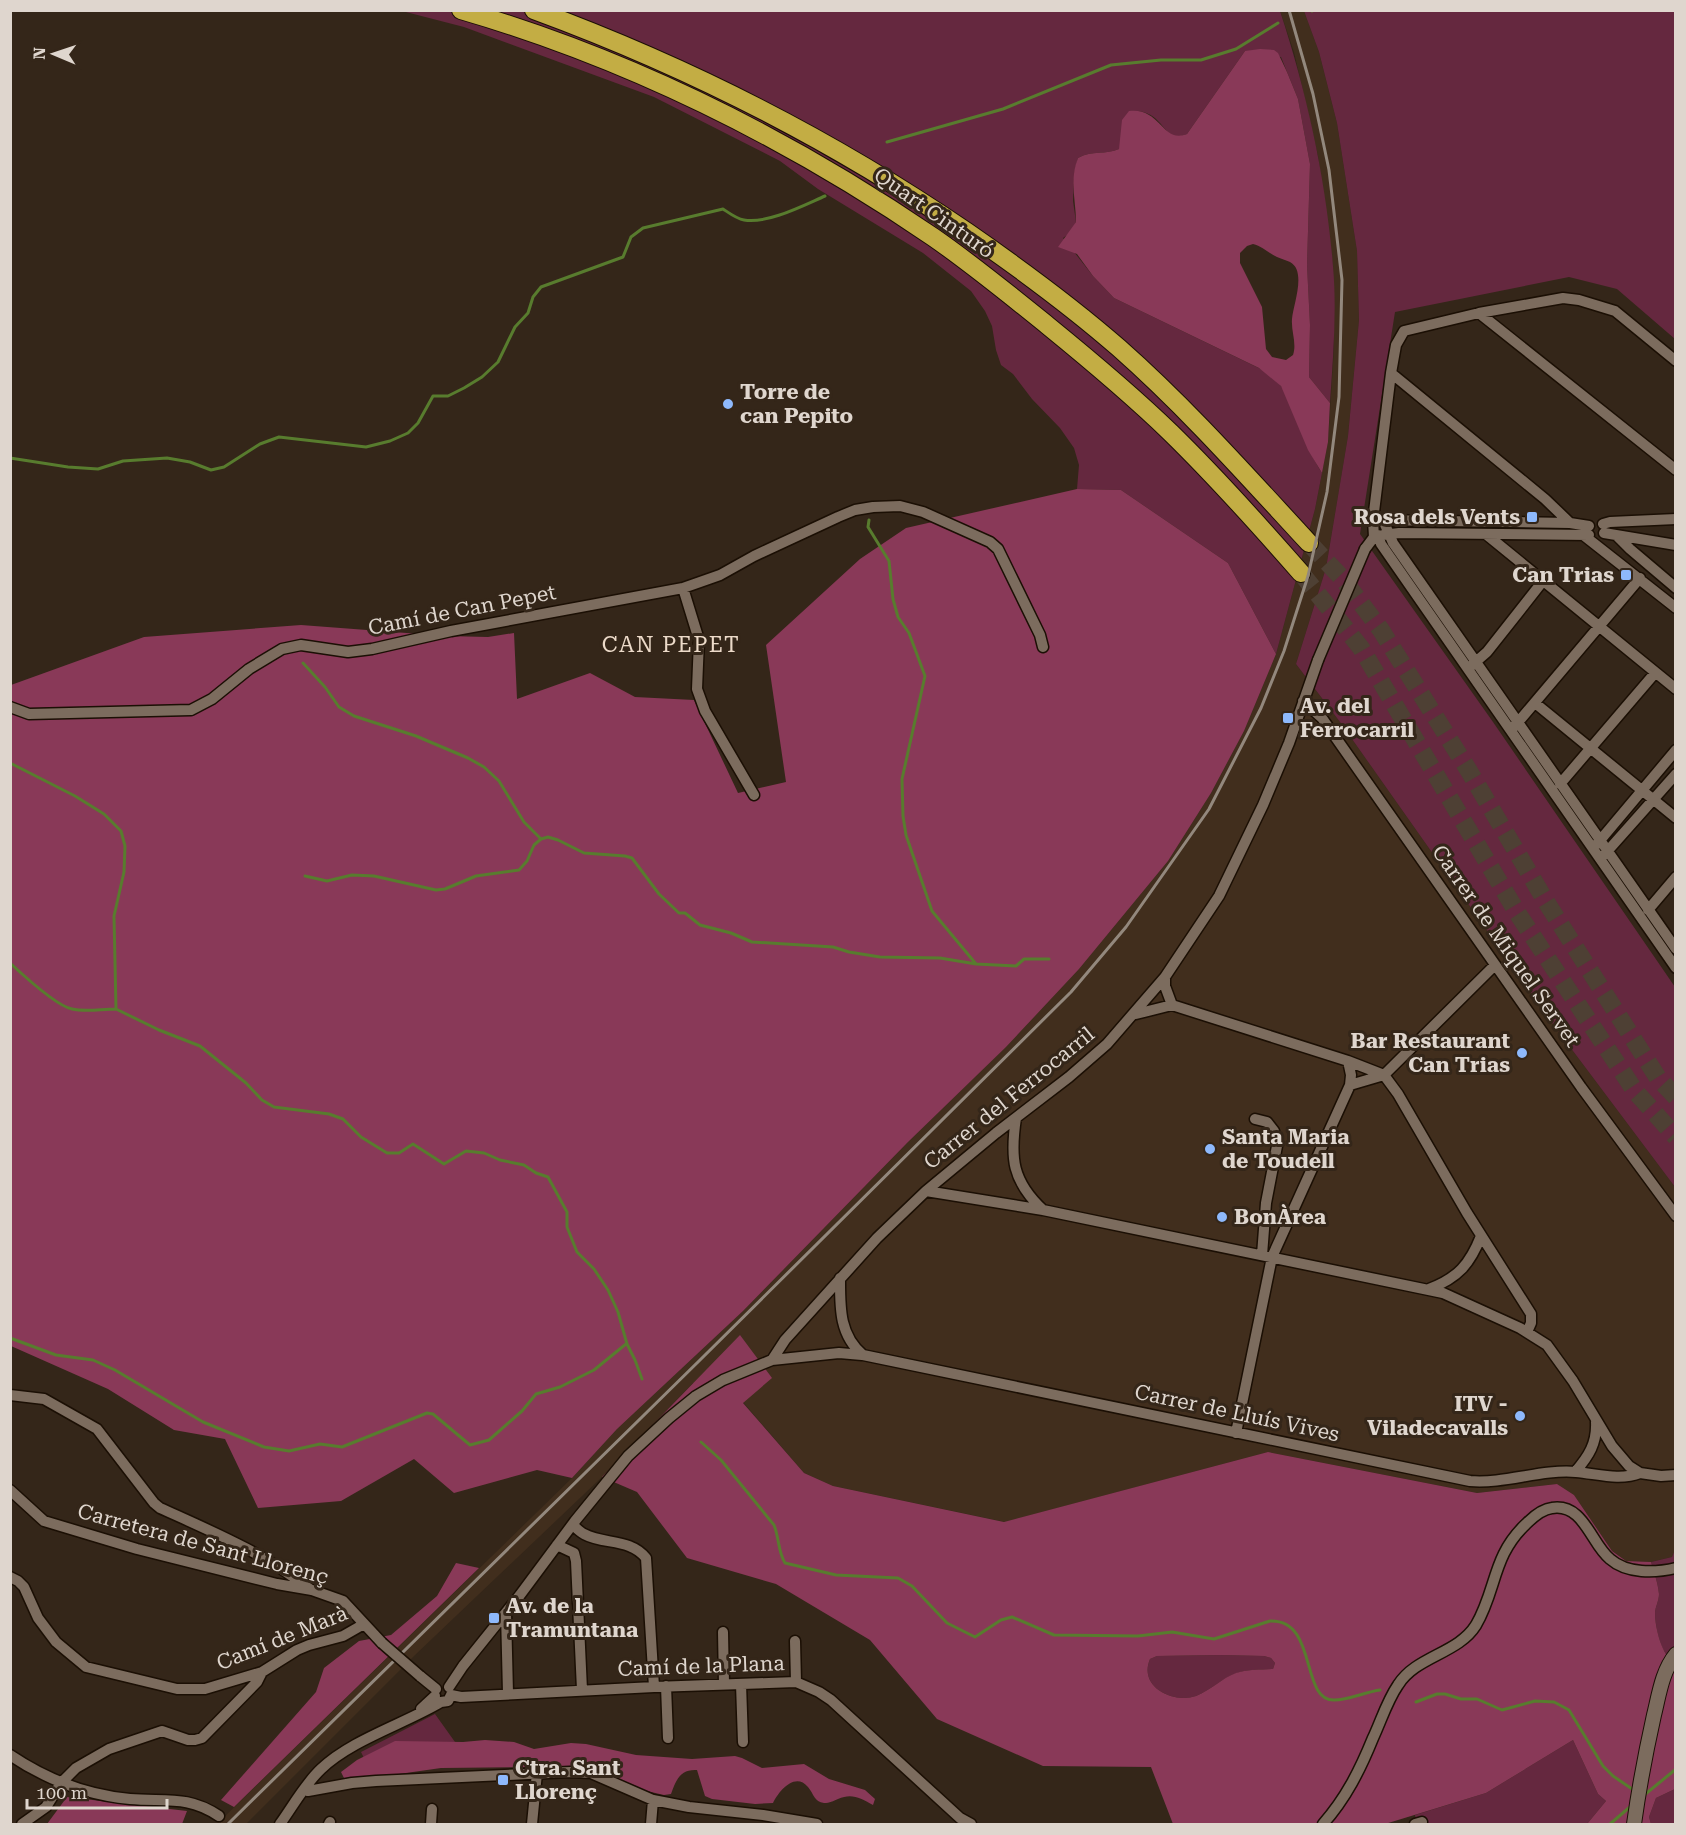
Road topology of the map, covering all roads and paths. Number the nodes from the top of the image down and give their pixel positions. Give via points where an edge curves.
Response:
1 (461, 10) edge
2 (534, 10) edge
3 (1479, 313) junction
4 (1676, 361) edge
5 (1391, 373) junction
6 (1676, 470) edge
7 (1377, 517) junction
8 (1676, 519) edge
9 (1570, 523) junction
10 (1594, 533) junction
11 (1380, 535) junction
12 (1487, 535) junction
13 (1617, 536) junction
14 (1309, 543) tunnel mouth
15 (1673, 545) edge
16 (1630, 549) junction
17 (1301, 573) tunnel mouth
18 (1640, 578) junction
19 (1543, 581) junction
20 (683, 588) junction
21 (1676, 588) edge
22 (1676, 608) edge
23 (1599, 626) junction
24 (1042, 647) dead end
25 (1472, 666) junction
26 (1655, 673) junction
27 (1676, 689) edge
28 (1303, 700) junction
29 (1535, 703) junction
30 (10, 707) edge
31 (1514, 727) junction
32 (1590, 749) junction
33 (1676, 750) edge
34 (1676, 774) edge
35 (1560, 784) junction
36 (1641, 790) junction
37 (753, 795) dead end
38 (1653, 801) junction
39 (1676, 818) edge
40 (1600, 840) junction
41 (1600, 853) junction
42 (1676, 877) edge
43 (1648, 910) junction
44 (1676, 949) edge
45 (1495, 965) junction
46 (1676, 968) edge
47 (1166, 978) junction
48 (1172, 1005) junction
49 (1136, 1014) junction
50 (1348, 1061) junction
51 (1384, 1075) junction
52 (1350, 1085) junction
53 (1016, 1118) junction
54 (1256, 1119) dead end
55 (946, 1174) junction
56 (926, 1191) junction
57 (955, 1194) junction
58 (1043, 1210) junction
59 (1676, 1216) edge
60 (1481, 1236) junction
61 (1267, 1256) junction
62 (840, 1278) junction
63 (1429, 1289) junction
64 (1527, 1332) junction
65 (863, 1355) junction
66 (772, 1360) junction
67 (10, 1395) edge
68 (1596, 1419) junction
69 (1236, 1433) junction
70 (1575, 1472) junction
71 (1641, 1473) junction
72 (1676, 1474) edge
73 (10, 1490) edge
74 (573, 1525) junction
75 (583, 1534) junction
76 (557, 1545) junction
77 (574, 1553) junction
78 (1676, 1568) edge
79 (1660, 1570) junction
80 (1676, 1576) edge
81 (10, 1577) edge
82 (312, 1590) junction
83 (506, 1613) junction
84 (364, 1624) junction
85 (723, 1632) dead end
86 (795, 1641) dead end
87 (483, 1642) junction
88 (506, 1648) junction
89 (1676, 1654) edge
90 (262, 1672) junction
91 (796, 1682) junction
92 (724, 1684) junction
93 (741, 1684) junction
94 (654, 1686) junction
95 (666, 1686) junction
96 (582, 1690) junction
97 (450, 1691) junction
98 (508, 1693) junction
99 (437, 1696) junction
100 (668, 1738) dead end
101 (743, 1743) dead end
102 (10, 1755) edge
103 (537, 1773) junction
104 (61, 1784) junction
105 (305, 1789) junction
106 (653, 1800) junction
107 (432, 1809) dead end
108 (219, 1816) dead end
109 (22, 1824) edge
110 (280, 1824) edge
111 (430, 1824) edge
112 (532, 1824) edge
113 (651, 1824) edge
114 (817, 1824) edge
115 (971, 1824) edge
116 (1323, 1824) edge
117 (1634, 1824) edge

1 - 17 highway, Quart Cinturó via 566,46 685,95 828,170 934,238 1107,374 1232,495
2 - 14 highway, Quart Cinturó via 647,54 754,105 838,150 964,230 1031,277 1118,347 1181,406
3 - 4 street via 1551,299 1579,300 1615,311
3 - 5 street via 1404,330
3 - 6 street
5 - 7 street
5 - 9 street
7 - 9 street
7 - 11 street
8 - 10 street via 1610,522
9 - 10 street
10 - 12 street
10 - 13 street
10 - 18 street
11 - 12 street
11 - 25 street via 1381,544
11 - 28 street, Carrer del Ferrocarril, bridge via 1365,549
12 - 19 street
13 - 15 street
13 - 16 street
15 - 16 street
16 - 21 street
18 - 22 street
18 - 23 street
19 - 23 street
19 - 25 street
20 - 24 street, Camí de Can Pepet via 720,575 855,510 900,506 923,512 998,549
20 - 30 street, Camí de Can Pepet via 451,631 372,650 348,652 301,645 282,649 191,710 29,714
20 - 37 street via 699,640 697,689 705,711
23 - 26 street
23 - 29 street
25 - 31 street
26 - 27 street
26 - 32 street
28 - 45 street, Carrer de Miquel Servet via 1322,718
28 - 47 street, Carrer del Ferrocarril via 1263,805 1219,896
29 - 31 street
29 - 32 street
31 - 35 street
31 - 41 street
32 - 35 street
32 - 36 street
33 - 36 street
34 - 38 street
35 - 40 street
36 - 38 street
36 - 40 street
38 - 39 street
38 - 41 street
40 - 41 street
41 - 43 street
41 - 46 street
42 - 43 street
43 - 44 street
45 - 51 street
45 - 59 street, Carrer de Miquel Servet
47 - 48 street
47 - 49 street, Carrer del Ferrocarril
48 - 49 street
48 - 50 street
49 - 53 street, Carrer del Ferrocarril via 1069,1077
50 - 51 street
50 - 52 street
51 - 52 street
51 - 60 street
52 - 61 street
53 - 55 street, Carrer del Ferrocarril
53 - 58 street via 1012,1147 1015,1168 1031,1199
54 - 61 street via 1267,1122 1274,1131 1277,1146 1266,1203
55 - 56 street, Carrer del Ferrocarril
55 - 57 street via 945,1185
56 - 57 street
56 - 62 street, Carrer del Ferrocarril
57 - 58 street
58 - 61 street
60 - 63 street via 1467,1265 1443,1284
60 - 64 street via 1531,1314
61 - 63 street
61 - 69 street
62 - 65 street via 841,1317 854,1347
62 - 66 street, Carrer del Ferrocarril
63 - 64 street
64 - 68 street via 1547,1345
65 - 66 street, Carrer de Lluís Vives via 839,1353
65 - 69 street, Carrer de Lluís Vives
66 - 74 street, Carrer de Lluís Vives via 723,1380 669,1418 628,1456
67 - 82 street via 44,1399 96,1429 160,1508 250,1550
68 - 70 street via 1593,1447
68 - 71 street via 1629,1466
69 - 70 street, Carrer de Lluís Vives via 1470,1481
70 - 71 street, Carrer de Lluís Vives via 1628,1478
71 - 72 street, Carrer de Lluís Vives
73 - 82 street, Carretera de Sant Llorenç via 44,1521 137,1549
74 - 75 street
74 - 76 street, Carrer de Lluís Vives
75 - 77 street
75 - 94 street via 632,1546 646,1558
76 - 77 street
76 - 83 street, Carrer de Lluís Vives
77 - 96 street
78 - 79 street
79 - 80 street
79 - 116 street via 1632,1569 1612,1561 1577,1515 1567,1509 1550,1508 1532,1518 1504,1550 1482,1613 1471,1632 1416,1666 1399,1682 1355,1780
81 - 90 street, Camí de Marà via 24,1587 38,1618 56,1642 86,1667 190,1690
82 - 84 street, Carretera de Sant Llorenç via 343,1601
83 - 87 street, Carrer de Lluís Vives
83 - 88 street
84 - 90 street, Camí de Marà via 344,1636 297,1650
84 - 99 street, Carretera de Sant Llorenç, bridge
85 - 92 street
86 - 91 street
87 - 88 street via 497,1639
87 - 97 street, Carrer de Lluís Vives via 463,1666
88 - 98 street
89 - 117 street via 1659,1694
90 - 104 street via 257,1682 202,1738 188,1740 156,1732 88,1760
91 - 93 street, Camí de la Plana
91 - 115 street, Camí de la Plana via 831,1700
92 - 93 street, Camí de la Plana
92 - 95 street, Camí de la Plana
93 - 101 street
94 - 95 street, Camí de la Plana
94 - 96 street, Camí de la Plana
95 - 100 street
96 - 98 street, Camí de la Plana
97 - 98 street, Camí de la Plana via 461,1697
97 - 99 street, Camí de la Plana via 442,1685
97 - 99 street via 448,1701
99 - 105 street via 412,1718 331,1760
102 - 104 street
103 - 105 street
103 - 106 street via 591,1773
103 - 112 street
104 - 108 street via 111,1797 186,1801
104 - 109 street via 46,1807
105 - 110 street
106 - 113 street
106 - 114 street
107 - 111 street

